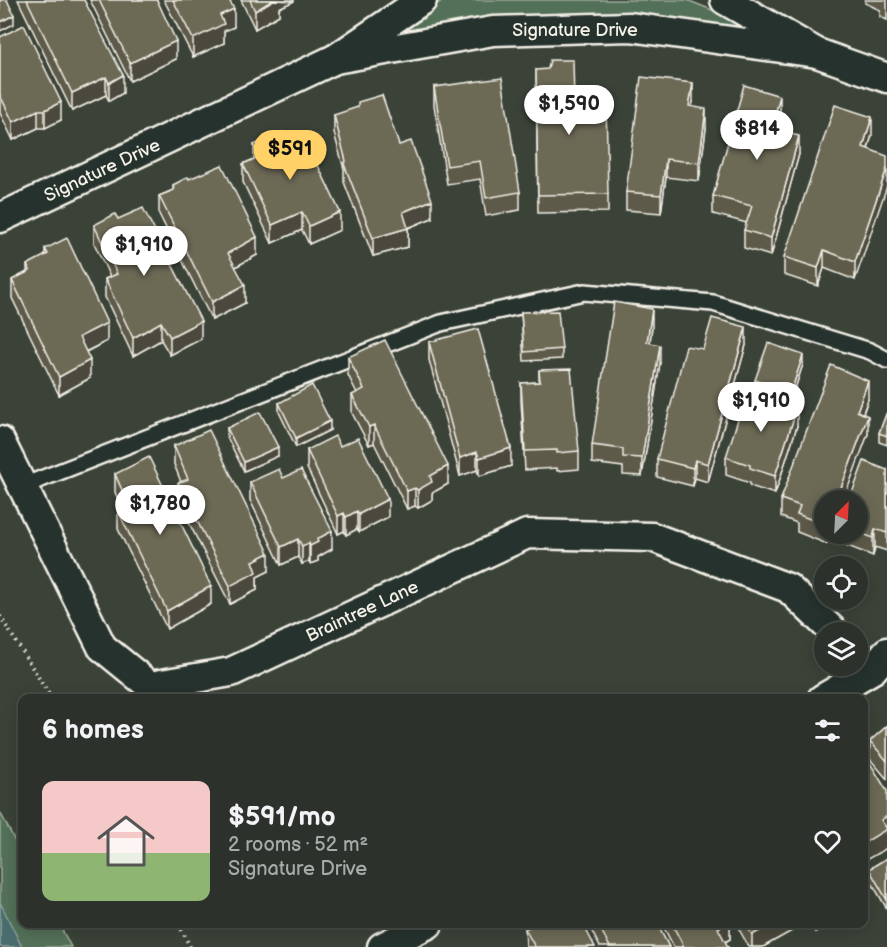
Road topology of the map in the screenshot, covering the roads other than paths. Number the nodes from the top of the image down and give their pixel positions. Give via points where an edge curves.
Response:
1 (422, 0) edge
2 (725, 0) edge
3 (817, 52) junction
4 (335, 59) junction
5 (887, 78) edge
6 (0, 218) edge
7 (887, 360) edge
8 (0, 441) edge
9 (23, 486) junction
10 (824, 622) edge
11 (873, 658) edge
12 (828, 694) edge
13 (420, 928) edge
14 (382, 947) edge

1 - 4 street, Signature Drive
2 - 3 street, Signature Drive
3 - 4 street, Signature Drive via 630,27 493,31
3 - 5 street, Signature Drive
4 - 6 street, Signature Drive
7 - 9 lane via 870,351 712,303 584,292 441,323
8 - 9 street, Braintree Lane
9 - 10 street, Braintree Lane via 102,647 150,686 231,672 527,534 652,537 788,588
11 - 12 street
13 - 14 street

